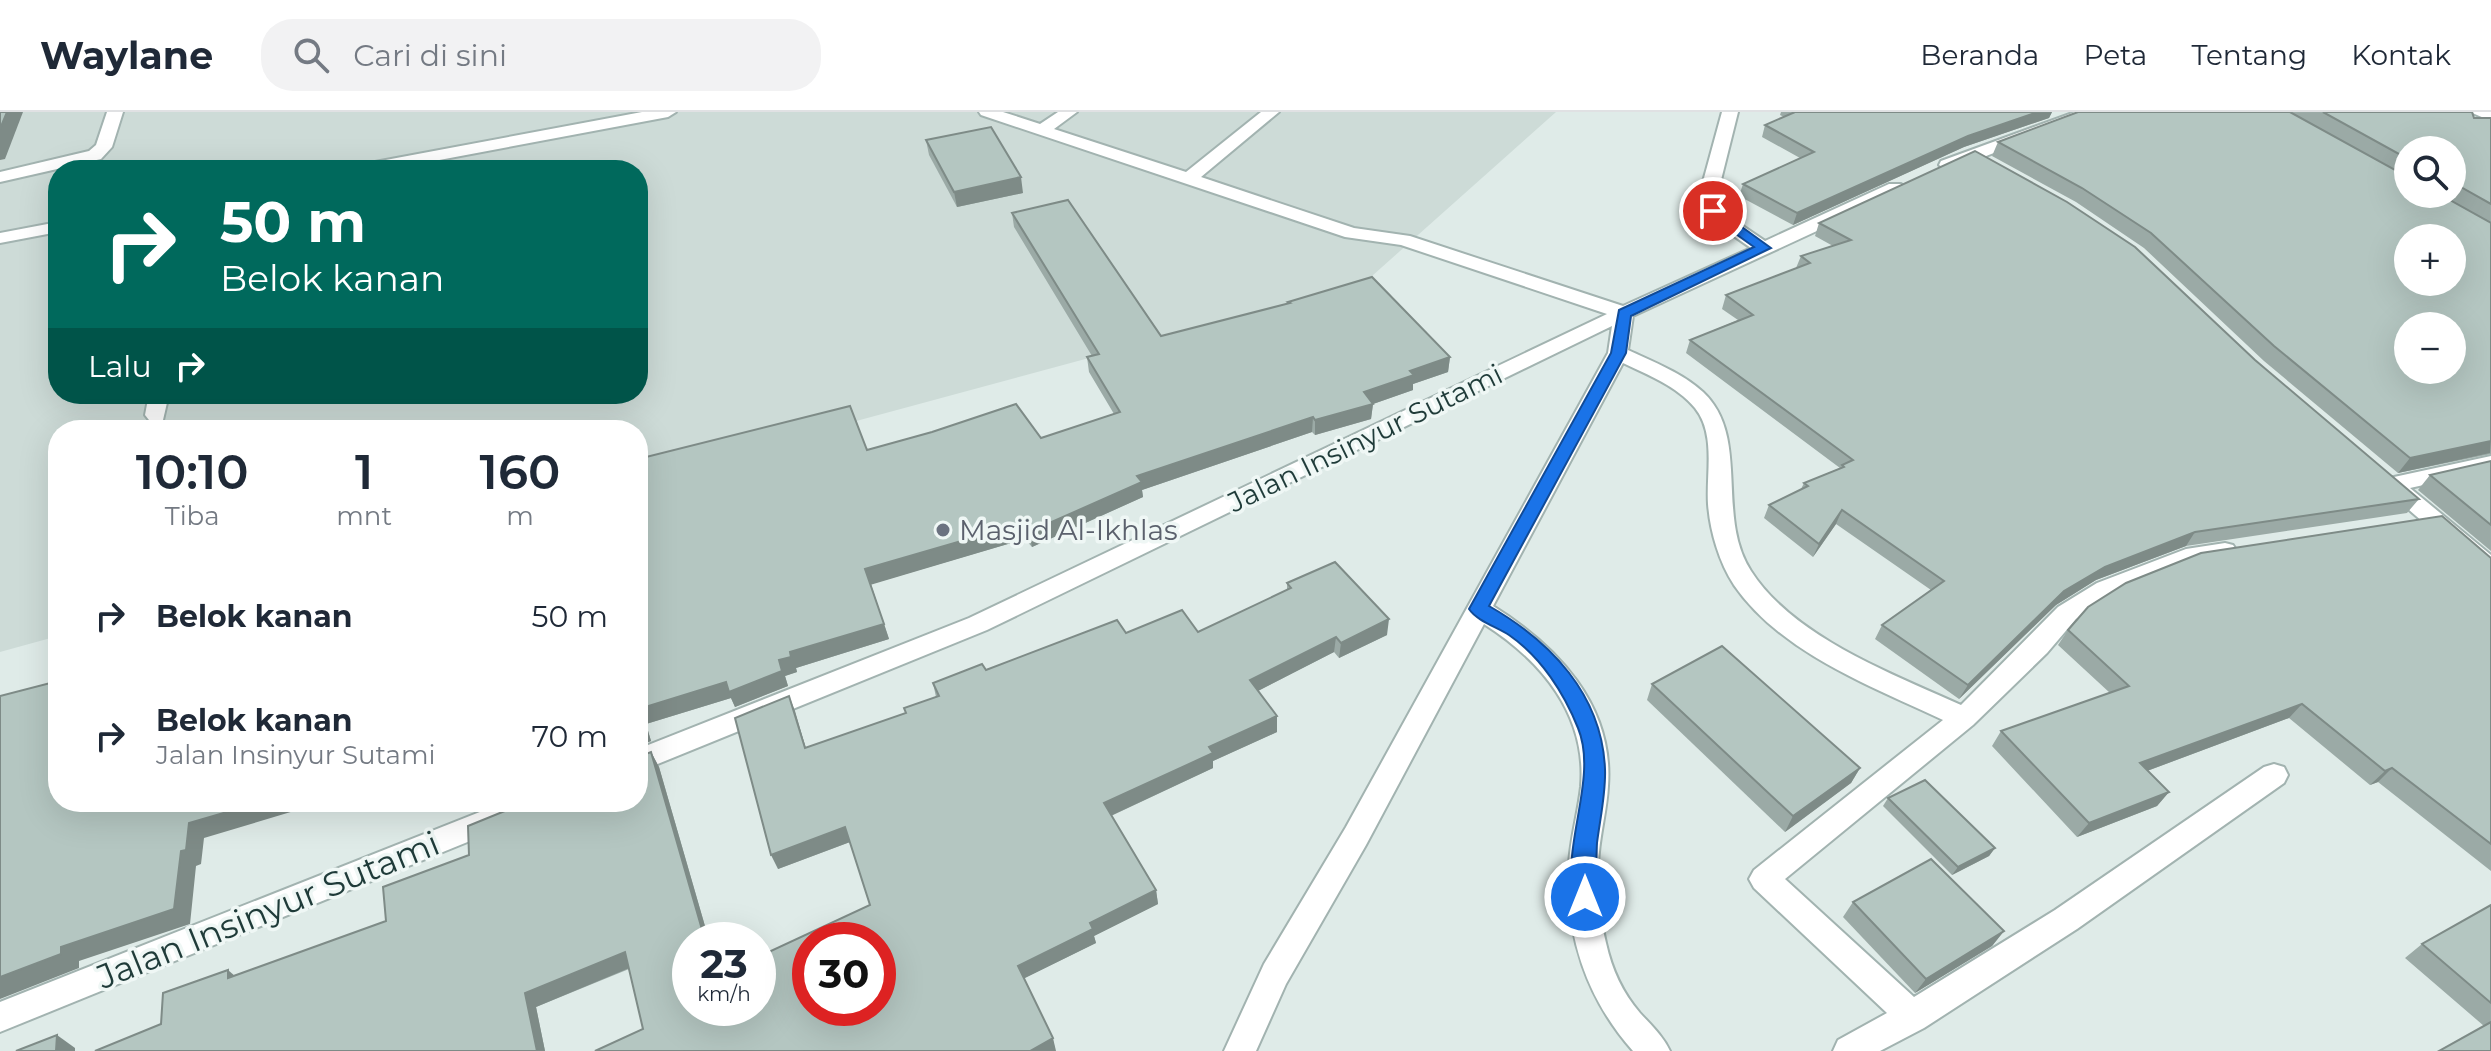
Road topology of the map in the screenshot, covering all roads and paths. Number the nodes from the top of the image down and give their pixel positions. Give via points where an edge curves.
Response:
1 (115, 112) edge
2 (668, 112) edge
3 (987, 112) edge
4 (1069, 112) edge
5 (1271, 112) edge
6 (1730, 112) edge
7 (2090, 112) edge
8 (1042, 130) junction
9 (1971, 154) junction
10 (73, 160) edge
11 (412, 160) edge
12 (48, 166) edge
13 (1998, 168) edge
14 (0, 177) edge
15 (1187, 180) junction
16 (48, 229) edge
17 (0, 238) edge
18 (1764, 248) junction
19 (1624, 313) junction
20 (1618, 353) junction
21 (2491, 463) edge
22 (2369, 465) edge
23 (2392, 485) junction
24 (2433, 520) junction
25 (2402, 524) edge
26 (2248, 548) edge
27 (2491, 568) edge
28 (1478, 609) junction
29 (1964, 718) junction
30 (648, 757) edge
31 (2274, 775) dead end
32 (511, 812) edge
33 (0, 1017) edge
34 (1913, 1017) junction
35 (1240, 1051) edge
36 (1654, 1051) edge
37 (1849, 1051) edge

1 - 10 street via 104,147
2 - 11 street
3 - 8 street
4 - 8 street
5 - 15 street
6 - 18 street via 1707,200 1727,224
7 - 9 street, Jalan Insinyur Sutami
8 - 15 street
9 - 13 street
9 - 18 street, Jalan Insinyur Sutami
12 - 14 street
15 - 19 street via 1351,233 1404,240
16 - 17 street
18 - 19 street, Jalan Insinyur Sutami
19 - 20 street
19 - 30 street, Jalan Insinyur Sutami via 978,624
20 - 28 street
20 - 29 street via 1677,382 1711,416 1728,549 1755,594 1800,632 1864,671
21 - 23 street
22 - 23 street
23 - 24 street
24 - 25 street
24 - 27 street
26 - 29 street via 2186,557 2106,589 2067,613
28 - 35 street via 1275,974
28 - 36 street via 1518,632 1563,677 1590,731 1595,771 1583,874 1588,920 1598,966 1614,1003
29 - 34 street via 1764,879
31 - 34 street via 2069,919
32 - 33 street, Jalan Insinyur Sutami
34 - 37 street

